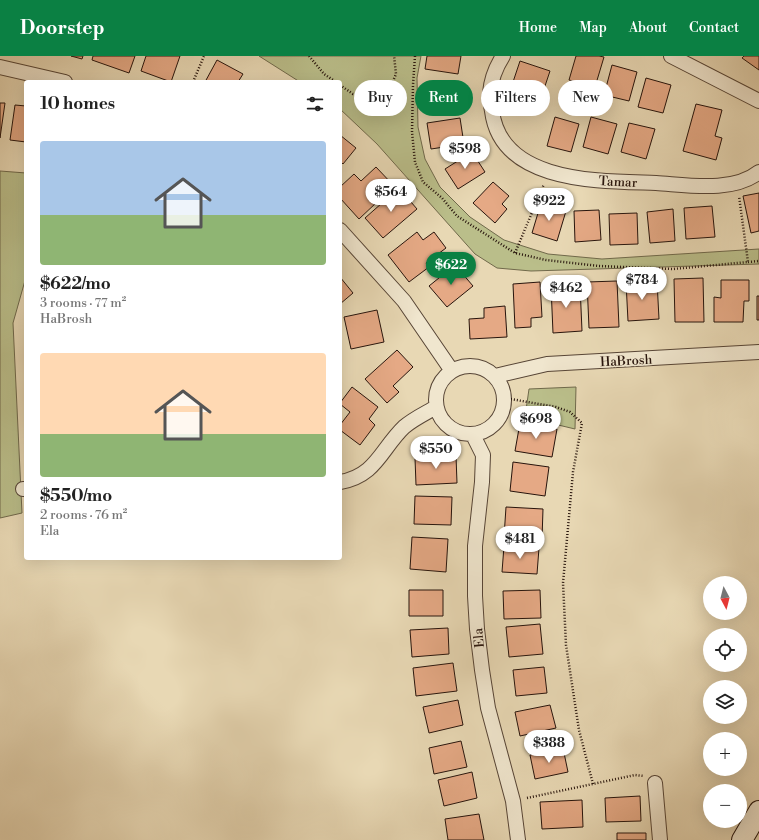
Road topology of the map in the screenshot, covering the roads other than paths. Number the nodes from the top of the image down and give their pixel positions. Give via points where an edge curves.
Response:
1 (503, 56) edge
2 (676, 57) edge
3 (0, 67) edge
4 (56, 80) edge
5 (759, 101) edge
6 (759, 172) edge
7 (342, 232) edge
8 (759, 352) edge
9 (452, 371) junction
10 (495, 376) junction
11 (436, 407) junction
12 (473, 435) junction
13 (342, 482) edge
14 (655, 783) road end
15 (759, 812) edge
16 (518, 840) edge
17 (660, 840) edge
18 (742, 840) edge

1 - 6 street, Tamar via 497,66 490,93 492,116 500,137 511,152 528,162 574,178 598,181 717,186 737,184
2 - 5 street
3 - 4 street
7 - 9 street via 404,301
8 - 10 street, HaBrosh via 547,364
9 - 10 street via 463,366 475,366
9 - 11 street via 439,383
10 - 12 street via 502,386 504,410 498,421 485,432
11 - 12 street via 441,420 450,429 461,434
11 - 13 street via 405,426 376,463 363,474
12 - 16 street, Ela via 483,455 475,546 477,629 488,708 513,801
14 - 17 street
15 - 18 street

